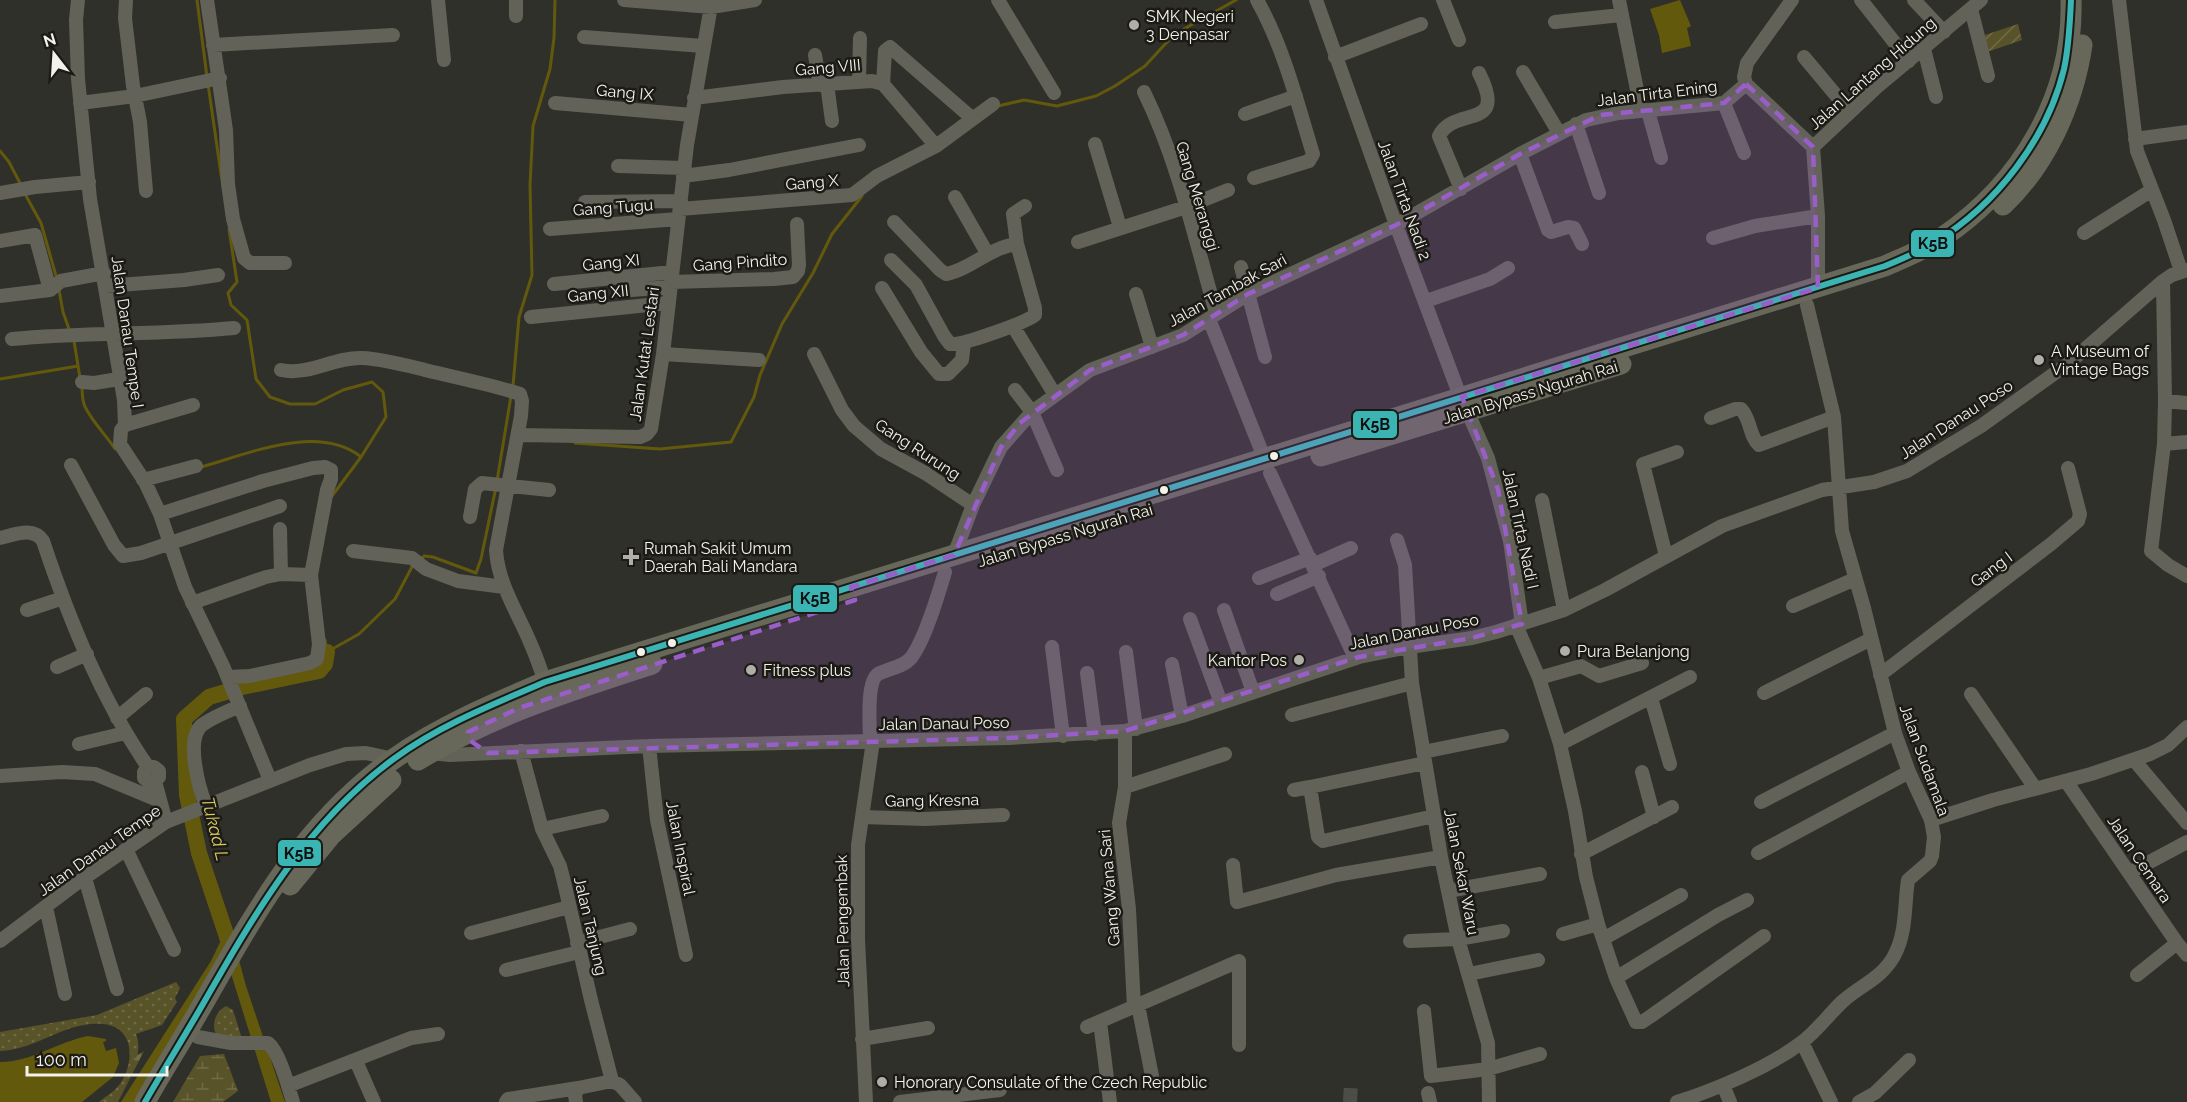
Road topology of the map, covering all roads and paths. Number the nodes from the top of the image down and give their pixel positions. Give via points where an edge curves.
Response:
1 (78, 0) edge
2 (207, 0) edge
3 (438, 0) edge
4 (516, 0) edge
5 (624, 0) edge
6 (755, 0) edge
7 (998, 0) edge
8 (1257, 0) edge
9 (1316, 0) edge
10 (1443, 0) edge
11 (1620, 0) edge
12 (1792, 0) edge
13 (1861, 0) edge
14 (1914, 0) edge
15 (2072, 0) edge
16 (2085, 0) edge
17 (2119, 0) edge
18 (711, 3) edge
19 (125, 4) edge
20 (1973, 4) edge
21 (1621, 15) junction
22 (516, 16) dead end
23 (1555, 22) dead end
24 (1421, 24) dead end
25 (1944, 32) junction
26 (393, 35) dead end
27 (584, 37) dead end
28 (860, 38) dead end
29 (1459, 40) dead end
30 (213, 45) junction
31 (703, 46) junction
32 (1924, 49) junction
33 (815, 55) dead end
34 (1335, 57) junction
35 (1804, 57) dead end
36 (444, 60) dead end
37 (1909, 61) junction
38 (1523, 72) dead end
39 (1479, 73) dead end
40 (1988, 76) dead end
41 (217, 79) junction
42 (859, 80) junction
43 (883, 84) junction
44 (1746, 84) junction
45 (824, 85) junction
46 (1144, 92) dead end
47 (1054, 93) dead end
48 (135, 96) junction
49 (1296, 96) junction
50 (1936, 97) dead end
51 (694, 98) junction
52 (80, 103) junction
53 (555, 103) dead end
54 (1724, 103) junction
55 (993, 104) dead end
56 (1644, 111) junction
57 (1850, 112) junction
58 (692, 114) junction
59 (1245, 114) dead end
60 (973, 119) junction
61 (832, 121) dead end
62 (1576, 124) junction
63 (2187, 132) edge
64 (1559, 133) junction
65 (2135, 139) junction
66 (1095, 144) dead end
67 (859, 145) dead end
68 (936, 146) junction
69 (1813, 147) junction
70 (1744, 153) dead end
71 (1520, 154) junction
72 (1660, 158) dead end
73 (618, 166) dead end
74 (683, 172) junction
75 (1254, 178) dead end
76 (89, 182) junction
77 (1461, 189) junction
78 (146, 190) dead end
79 (1228, 190) dead end
80 (2151, 190) junction
81 (0, 193) edge
82 (1599, 194) dead end
83 (955, 197) dead end
84 (585, 202) dead end
85 (1025, 206) dead end
86 (1186, 207) junction
87 (680, 210) junction
88 (1818, 216) junction
89 (894, 222) dead end
90 (797, 224) dead end
91 (1396, 225) junction
92 (1120, 227) junction
93 (550, 229) dead end
94 (2084, 232) dead end
95 (1713, 238) dead end
96 (0, 241) edge
97 (1078, 242) dead end
98 (1017, 244) junction
99 (1582, 244) dead end
100 (987, 253) junction
101 (891, 260) dead end
102 (285, 262) dead end
103 (1241, 267) dead end
104 (1508, 268) dead end
105 (2184, 271) edge
106 (218, 275) dead end
107 (105, 279) junction
108 (671, 281) junction
109 (2163, 281) junction
110 (631, 283) junction
111 (554, 284) dead end
112 (882, 288) dead end
113 (50, 290) junction
114 (1136, 294) dead end
115 (1248, 294) junction
116 (0, 296) edge
117 (1813, 297) junction
118 (1426, 301) junction
119 (668, 303) junction
120 (631, 306) junction
121 (1212, 316) junction
122 (531, 317) dead end
123 (1013, 326) junction
124 (234, 328) dead end
125 (114, 334) junction
126 (12, 339) dead end
127 (964, 343) junction
128 (1152, 347) junction
129 (663, 354) junction
130 (814, 354) dead end
131 (1265, 357) dead end
132 (759, 360) dead end
133 (281, 370) dead end
134 (119, 379) junction
135 (82, 382) dead end
136 (1015, 390) dead end
137 (1055, 395) junction
138 (2165, 401) junction
139 (2187, 403) edge
140 (1465, 404) junction
141 (193, 405) dead end
142 (1032, 412) junction
143 (1834, 417) junction
144 (1712, 418) dead end
145 (125, 425) junction
146 (518, 440) junction
147 (2187, 442) edge
148 (2164, 444) junction
149 (1677, 452) dead end
150 (71, 465) dead end
151 (196, 466) dead end
152 (1267, 466) junction
153 (2068, 468) dead end
154 (1057, 470) dead end
155 (143, 480) junction
156 (502, 485) junction
157 (1839, 486) junction
158 (549, 490) dead end
159 (1542, 500) dead end
160 (973, 505) junction
161 (280, 506) dead end
162 (160, 514) junction
163 (470, 517) dead end
164 (280, 529) dead end
165 (0, 538) edge
166 (1397, 540) dead end
167 (171, 543) junction
168 (1351, 548) dead end
169 (353, 551) dead end
170 (1666, 556) junction
171 (950, 563) junction
172 (1314, 566) junction
173 (281, 574) junction
174 (311, 575) junction
175 (2187, 576) edge
176 (1259, 578) dead end
177 (1855, 579) junction
178 (504, 587) junction
179 (853, 594) junction
180 (1277, 594) dead end
181 (63, 598) junction
182 (192, 603) junction
183 (1793, 606) dead end
184 (27, 610) dead end
185 (1224, 610) dead end
186 (1564, 610) junction
187 (1190, 619) dead end
188 (1519, 625) junction
189 (1871, 639) junction
190 (1409, 647) junction
191 (1052, 648) dead end
192 (1126, 652) dead end
193 (87, 654) junction
194 (1355, 658) junction
195 (1642, 663) dead end
196 (1172, 664) dead end
197 (57, 667) dead end
198 (1087, 673) dead end
199 (1880, 675) junction
200 (1690, 677) dead end
201 (229, 678) junction
202 (1539, 678) junction
203 (545, 682) junction
204 (1412, 683) junction
205 (1253, 692) junction
206 (1764, 693) dead end
207 (146, 694) dead end
208 (1971, 694) dead end
209 (1650, 698) junction
210 (238, 701) junction
211 (1221, 703) junction
212 (1292, 715) dead end
213 (1182, 716) junction
214 (117, 718) junction
215 (2187, 727) edge
216 (1130, 730) junction
217 (468, 732) junction
218 (125, 733) junction
219 (1895, 733) junction
220 (1095, 734) junction
221 (1063, 736) junction
222 (1502, 736) dead end
223 (872, 741) junction
224 (79, 744) dead end
225 (1560, 744) junction
226 (650, 746) junction
227 (522, 752) junction
228 (430, 753) junction
229 (488, 753) junction
230 (1225, 754) dead end
231 (1424, 757) junction
232 (394, 759) junction
233 (2134, 759) junction
234 (1670, 764) dead end
235 (1642, 772) dead end
236 (1909, 772) junction
237 (0, 775) edge
238 (270, 780) junction
239 (2066, 781) junction
240 (1125, 787) junction
241 (1310, 787) junction
242 (2035, 788) junction
243 (1294, 790) dead end
244 (160, 801) junction
245 (1761, 802) dead end
246 (204, 807) junction
247 (1672, 807) dead end
248 (1003, 815) dead end
249 (602, 816) dead end
250 (1434, 816) junction
251 (862, 817) junction
252 (1654, 817) junction
253 (171, 820) junction
254 (1931, 820) junction
255 (2187, 823) edge
256 (542, 830) junction
257 (2187, 842) edge
258 (126, 849) junction
259 (1758, 853) dead end
260 (1581, 854) junction
261 (1441, 857) junction
262 (1233, 865) dead end
263 (2129, 873) junction
264 (1540, 874) dead end
265 (85, 878) junction
266 (1448, 891) junction
267 (1681, 895) dead end
268 (1747, 900) dead end
269 (46, 907) junction
270 (570, 907) junction
271 (1598, 924) junction
272 (630, 929) dead end
273 (1503, 931) dead end
274 (471, 933) dead end
275 (1563, 934) dead end
276 (1764, 936) dead end
277 (1458, 939) junction
278 (1603, 939) junction
279 (0, 941) edge
280 (1410, 941) dead end
281 (246, 942) junction
282 (2177, 943) junction
283 (578, 948) junction
284 (174, 950) dead end
285 (686, 955) dead end
286 (2187, 955) edge
287 (1538, 960) dead end
288 (506, 970) dead end
289 (1469, 974) junction
290 (2137, 975) dead end
291 (1616, 978) junction
292 (117, 988) dead end
293 (65, 994) dead end
294 (209, 1003) junction
295 (1136, 1006) junction
296 (1424, 1011) dead end
297 (928, 1028) dead end
298 (438, 1034) dead end
299 (198, 1037) junction
300 (862, 1039) junction
301 (1802, 1042) junction
302 (1239, 1045) dead end
303 (1540, 1054) dead end
304 (1910, 1060) dead end
305 (356, 1061) junction
306 (1488, 1069) junction
307 (1152, 1076) dead end
308 (612, 1081) junction
309 (1723, 1085) junction
310 (288, 1086) junction
311 (1000, 1090) dead end
312 (577, 1095) edge
313 (145, 1102) edge
314 (161, 1102) edge
315 (293, 1102) edge
316 (374, 1102) edge
317 (506, 1102) edge
318 (635, 1102) edge
319 (866, 1102) edge
320 (900, 1102) edge
321 (1110, 1102) edge
322 (1489, 1102) edge
323 (1677, 1102) edge
324 (1730, 1102) edge
325 (1831, 1102) edge
326 (1859, 1102) edge

1 - 52 street, Jalan Danau Tempe I
2 - 30 street
3 - 36 street
4 - 22 street
5 - 18 street
6 - 18 street
7 - 47 street
8 - 49 street
9 - 34 street, Jalan Tirta Nadi 2
10 - 29 street
11 - 21 street
12 - 44 street via 1747,63 1743,77
13 - 37 street
14 - 25 street
15 - 117 highway, Jalan Bypass Ngurah Rai via 2069,43 2053,104 2028,152 1990,200 1931,244
16 - 117 highway, Jalan Bypass Ngurah Rai via 2085,29 2070,99 2039,161 2013,195 1967,237 1911,270 1880,282
17 - 65 street
18 - 31 street, Jalan Kutat Lestari
19 - 48 street
20 - 25 street, Jalan Lantang Hidung
20 - 40 street
21 - 23 street
21 - 56 street
24 - 34 street
25 - 32 street, Jalan Lantang Hidung
26 - 30 street
27 - 31 street
28 - 42 street
30 - 41 street
31 - 51 street, Jalan Kutat Lestari
32 - 37 street, Jalan Lantang Hidung
32 - 50 street
33 - 45 street
34 - 91 street, Jalan Tirta Nadi 2
35 - 57 street
37 - 57 street, Jalan Lantang Hidung
38 - 64 street
39 - 77 street via 1488,104 1483,111 1444,128 1439,136
41 - 48 street
41 - 102 street via 226,130 233,219 244,258 250,263
42 - 43 street, Gang VIII
42 - 45 street, Gang VIII
43 - 60 street via 885,51 890,47
43 - 68 street, Gang VIII
44 - 54 street, Jalan Tirta Ening
44 - 69 street
45 - 51 street, Gang VIII
45 - 61 street
46 - 86 street, Gang Meranggi
48 - 52 street
48 - 78 street
49 - 59 street
49 - 75 street via 1312,158
51 - 58 street, Jalan Kutat Lestari
52 - 76 street, Jalan Danau Tempe I
53 - 58 street, Gang IX
54 - 56 street, Jalan Tirta Ening
54 - 70 street
55 - 60 street, Gang X
56 - 62 street, Jalan Tirta Ening via 1600,115
56 - 72 street
57 - 69 street, Jalan Lantang Hidung
58 - 74 street, Jalan Kutat Lestari
60 - 68 street, Gang X
62 - 64 street, Jalan Tirta Ening
62 - 82 street
63 - 65 street
64 - 71 street, Jalan Tirta Ening
65 - 80 street
66 - 92 street
67 - 74 street via 729,170
68 - 87 street, Gang X via 878,176 852,195
69 - 88 street
71 - 77 street, Jalan Tirta Ening
71 - 99 street via 1548,230 1574,228
73 - 74 street
74 - 87 street, Jalan Kutat Lestari
76 - 81 street
76 - 107 street, Jalan Danau Tempe I
77 - 91 street, Jalan Tirta Ening
79 - 86 street
80 - 94 street
80 - 105 street
83 - 100 street
84 - 87 street
85 - 98 street via 1013,214
86 - 92 street
86 - 121 street, Gang Meranggi
87 - 93 street, Gang Tugu
87 - 108 street, Jalan Kutat Lestari
88 - 95 street via 1755,226
88 - 117 street
89 - 100 street via 944,273 949,274
90 - 108 street, Gang Pindito via 799,265 793,277
91 - 115 street, Jalan Tambak Sari
91 - 118 street, Jalan Tirta Nadi 2
92 - 97 street
96 - 113 street via 34,235
98 - 100 street
98 - 123 street via 1036,310 1033,317
101 - 127 street via 916,285 948,342
103 - 115 street
104 - 118 street via 1490,279
105 - 109 street, Jalan Danau Poso
106 - 107 street via 184,280
107 - 113 street via 61,281
107 - 125 street, Jalan Danau Tempe I
108 - 110 street, Gang XI
108 - 119 street, Jalan Kutat Lestari
109 - 138 street
109 - 157 street, Jalan Danau Poso via 2069,363 1944,450 1893,477
110 - 111 street, Gang XI
110 - 120 street
112 - 127 street via 939,374 948,374 962,360
113 - 116 street
114 - 128 street
115 - 121 street, Jalan Tambak Sari
115 - 131 street
117 - 140 highway, Jalan Bypass Ngurah Rai
117 - 143 street, Jalan Sudamala
118 - 140 street, Jalan Tirta Nadi 2
119 - 120 street, Gang XII
119 - 129 street, Jalan Kutat Lestari
120 - 122 street, Gang XII
121 - 128 street, Jalan Tambak Sari via 1183,335
121 - 152 street, Gang Meranggi
123 - 127 street
123 - 137 street
124 - 125 street
125 - 126 street
125 - 134 street, Jalan Danau Tempe I
128 - 137 street, Jalan Tambak Sari via 1090,370
129 - 132 street
129 - 146 street, Jalan Kutat Lestari via 654,416 647,434
130 - 160 street, Gang Rurung via 854,426 881,449
133 - 146 street via 302,371 343,358 364,358 500,388 519,394 522,401
134 - 135 street
134 - 145 street, Jalan Danau Tempe I
136 - 142 street
137 - 142 street, Jalan Tambak Sari
138 - 139 street
138 - 148 street
140 - 152 highway, Jalan Bypass Ngurah Rai
140 - 188 street, Jalan Tirta Nadi I via 1498,489 1510,541
141 - 145 street
142 - 154 street
142 - 160 street, Jalan Tambak Sari via 1001,447
143 - 144 street via 1759,445 1741,409
143 - 157 street, Jalan Sudamala
145 - 155 street, Jalan Danau Tempe I via 120,444
146 - 156 street
147 - 148 street
148 - 175 street via 2151,551
149 - 170 street via 1643,464
150 - 167 street via 123,556
151 - 155 street
152 - 171 highway, Jalan Bypass Ngurah Rai
152 - 172 street, Gang Meranggi
153 - 199 street, Gang I via 2080,514 2078,521
155 - 162 street, Jalan Danau Tempe I
156 - 158 street
156 - 163 street via 482,483 476,487
156 - 178 street via 496,550
157 - 170 street, Jalan Danau Poso via 1722,526
157 - 177 street, Jalan Sudamala via 1842,531
159 - 186 street
160 - 171 street, Jalan Tambak Sari
161 - 167 street
162 - 167 street, Jalan Danau Tempe I
162 - 174 street via 263,481 328,468 332,475
164 - 173 street
165 - 181 street via 30,532 40,536
166 - 190 street, Jalan Sekar Waru via 1405,565
167 - 182 street, Jalan Danau Tempe I
168 - 172 street
169 - 178 street via 412,558 426,569 470,584
170 - 186 street, Jalan Danau Poso
171 - 179 highway, Jalan Bypass Ngurah Rai
171 - 223 street, Jalan Pengembak via 911,657 874,677 870,689
172 - 176 street
172 - 180 street
172 - 194 street, Gang Meranggi
173 - 174 street
173 - 182 street
174 - 201 street via 319,644 317,659
177 - 183 street
177 - 189 street, Jalan Sudamala
178 - 203 street
179 - 203 highway, Jalan Bypass Ngurah Rai
179 - 217 highway, Jalan Bypass Ngurah Rai via 519,708
181 - 184 street
181 - 193 street
182 - 201 street, Jalan Danau Tempe I
185 - 205 street
186 - 188 street, Jalan Danau Poso
187 - 211 street
188 - 190 street, Jalan Danau Poso via 1472,638
188 - 202 street, Jalan Tirta Nadi I
189 - 199 street, Jalan Sudamala
189 - 206 street
190 - 194 street, Jalan Danau Poso
190 - 204 street, Jalan Sekar Waru
191 - 221 street
192 - 216 street, Gang Wana Sari
193 - 197 street
193 - 214 street
194 - 205 street, Jalan Danau Poso
195 - 202 street via 1601,676 1581,666
196 - 213 street
198 - 220 street
199 - 219 street, Jalan Sudamala
200 - 209 street
201 - 210 street, Jalan Danau Tempe I
202 - 225 street, Jalan Tirta Nadi I
203 - 232 highway, Jalan Bypass Ngurah Rai via 478,710
204 - 212 street
204 - 231 street, Jalan Sekar Waru
205 - 211 street, Jalan Danau Poso
207 - 214 street
208 - 242 street
209 - 225 street
209 - 234 street
210 - 238 street, Jalan Danau Tempe I
210 - 246 street via 196,733 197,779
211 - 213 street, Jalan Danau Poso
213 - 216 street, Jalan Danau Poso
214 - 218 street
215 - 233 street via 2168,745
216 - 220 street, Jalan Danau Poso
216 - 240 street, Gang Wana Sari
217 - 228 highway, Jalan Bypass Ngurah Rai
217 - 229 street via 478,749
218 - 224 street
218 - 244 street via 148,767 144,778 155,782
219 - 236 street, Jalan Sudamala
219 - 245 street
220 - 221 street, Jalan Danau Poso
221 - 223 street, Jalan Danau Poso
222 - 231 street
223 - 226 street, Jalan Danau Poso
223 - 251 street, Jalan Pengembak
225 - 260 street, Jalan Tirta Nadi I
226 - 227 street, Jalan Danau Poso
226 - 285 street, Jalan Inspiral via 657,820
227 - 229 street, Jalan Danau Poso
227 - 256 street, Jalan Tanjung
228 - 229 street, Jalan Danau Poso
228 - 281 highway, Jalan Bypass Ngurah Rai via 405,768 331,835
230 - 240 street
231 - 241 street
231 - 250 street, Jalan Sekar Waru
232 - 238 street, Jalan Danau Tempe via 366,753 346,754
232 - 281 highway, Jalan Bypass Ngurah Rai via 351,794 302,845 276,880
233 - 239 street
233 - 255 street
235 - 252 street
236 - 254 street, Jalan Sudamala
236 - 259 street
237 - 244 street via 95,774
238 - 246 street, Jalan Danau Tempe
239 - 242 street
239 - 263 street, Jalan Cemara
240 - 295 street, Gang Wana Sari via 1119,823
241 - 243 street
241 - 250 street via 1321,840
242 - 254 street
244 - 253 street
246 - 253 street, Jalan Danau Tempe
247 - 252 street
248 - 251 street, Gang Kresna
249 - 256 street
250 - 261 street, Jalan Sekar Waru
251 - 300 street, Jalan Pengembak via 858,844
252 - 260 street
253 - 258 street, Jalan Danau Tempe
254 - 301 street, Jalan Sudamala via 1932,856 1908,880 1903,930 1894,956 1885,970 1842,1002
256 - 270 street, Jalan Tanjung via 560,866
257 - 263 street
258 - 265 street, Jalan Danau Tempe
258 - 284 street
260 - 271 street, Jalan Tirta Nadi I
261 - 262 street via 1336,875 1237,902
261 - 266 street, Jalan Sekar Waru
263 - 282 street, Jalan Cemara
264 - 266 street
265 - 269 street, Jalan Danau Tempe
265 - 292 street
266 - 277 street, Jalan Sekar Waru
267 - 278 street
268 - 291 street
269 - 279 street, Jalan Danau Tempe
269 - 293 street
270 - 274 street
270 - 283 street, Jalan Tanjung
271 - 275 street
271 - 278 street, Jalan Tirta Nadi I
272 - 283 street
273 - 277 street
276 - 291 street, Jalan Tirta Nadi I via 1642,1022 1632,1017
277 - 280 street
277 - 289 street, Jalan Sekar Waru
278 - 291 street, Jalan Tirta Nadi I
281 - 294 highway, Jalan Bypass Ngurah Rai
282 - 286 street, Jalan Cemara
282 - 290 street
283 - 288 street
283 - 308 street, Jalan Tanjung
287 - 289 street
289 - 306 street, Jalan Sekar Waru via 1488,1043
294 - 299 highway, Jalan Bypass Ngurah Rai
294 - 313 highway, Jalan Bypass Ngurah Rai
295 - 302 street via 1239,961
295 - 307 street, Gang Wana Sari
295 - 321 street via 1093,1024
296 - 306 street via 1431,1076
297 - 300 street
298 - 305 street via 411,1038
299 - 310 street via 220,1042 268,1043
299 - 314 highway, Jalan Bypass Ngurah Rai
300 - 319 street, Jalan Pengembak
301 - 309 street, Jalan Sudamala
301 - 325 street
303 - 306 street
304 - 326 street via 1875,1094
305 - 310 street
305 - 316 street
306 - 322 street, Jalan Sekar Waru
308 - 312 street
308 - 318 street
309 - 323 street, Jalan Sudamala
309 - 324 street
310 - 315 street
311 - 320 street
312 - 317 street

